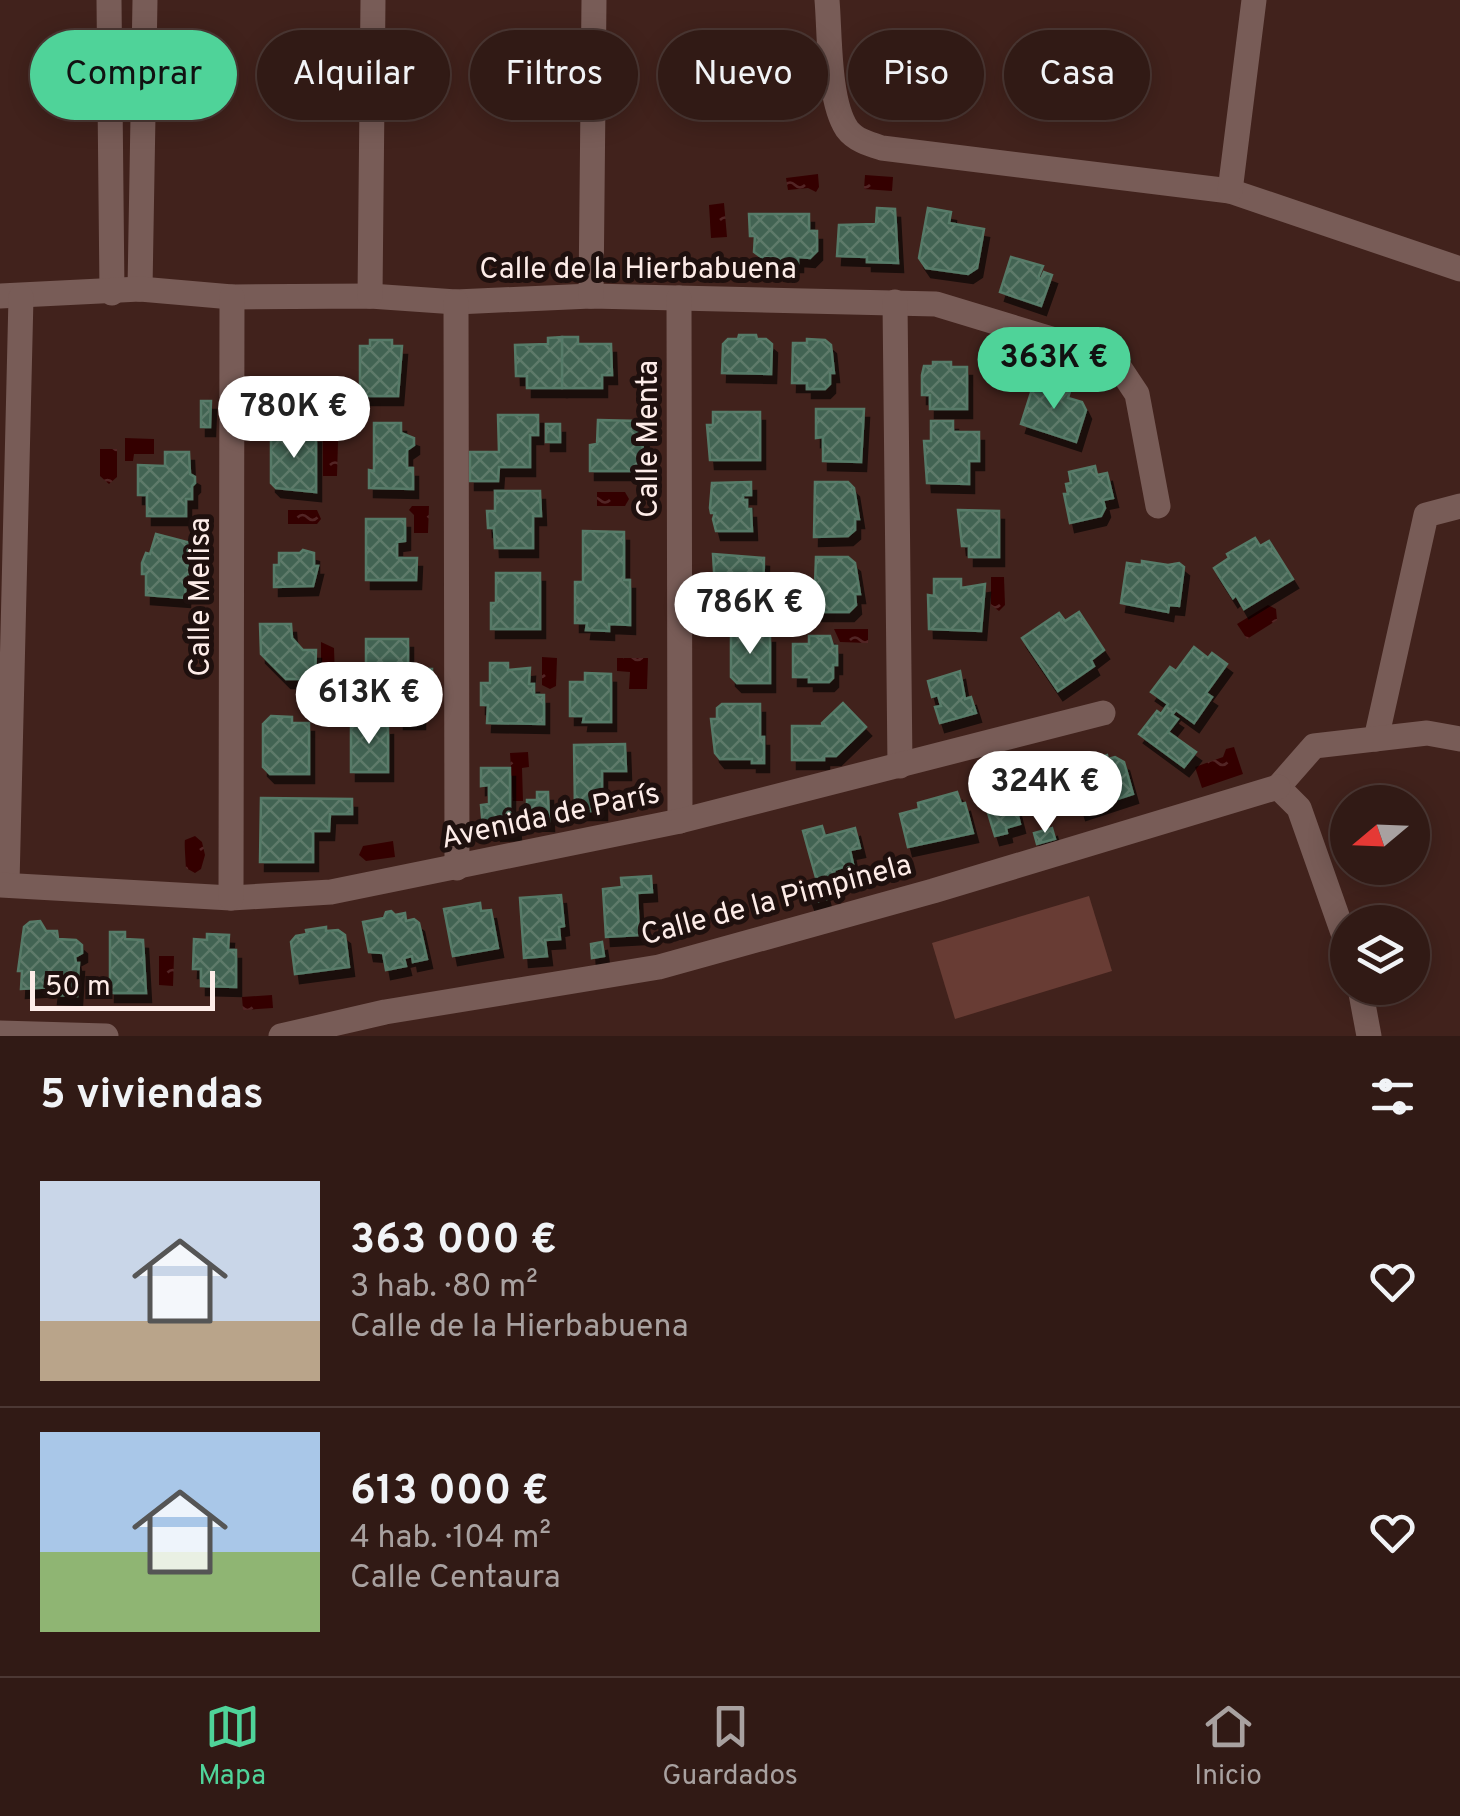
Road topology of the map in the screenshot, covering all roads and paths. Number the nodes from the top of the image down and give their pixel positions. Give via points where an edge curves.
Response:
1 (109, 0) edge
2 (145, 0) edge
3 (372, 0) edge
4 (594, 0) edge
5 (827, 0) edge
6 (1254, 0) edge
7 (1230, 190) junction
8 (1460, 269) edge
9 (140, 290) junction
10 (112, 293) junction
11 (370, 296) junction
12 (590, 296) junction
13 (10, 297) edge
14 (232, 297) junction
15 (679, 298) junction
16 (456, 302) junction
17 (895, 302) junction
18 (1158, 506) dead end
19 (1460, 506) edge
20 (1103, 713) dead end
21 (1376, 739) junction
22 (1460, 739) edge
23 (900, 766) junction
24 (1278, 787) junction
25 (680, 821) junction
26 (457, 868) junction
27 (3, 885) edge
28 (231, 898) junction
29 (1333, 905) edge
30 (1363, 1005) edge
31 (0, 1032) edge
32 (106, 1036) edge
33 (281, 1036) edge
34 (1369, 1036) edge

1 - 10 street
2 - 9 street
3 - 11 street
4 - 12 street
5 - 7 street via 838,111 849,132 864,142
6 - 7 street
7 - 8 street
9 - 10 street, Calle de la Hierbabuena
9 - 14 street, Calle de la Hierbabuena
10 - 13 street, Calle de la Hierbabuena
11 - 14 street, Calle de la Hierbabuena
11 - 16 street, Calle de la Hierbabuena
12 - 15 street, Calle de la Hierbabuena
12 - 16 street, Calle de la Hierbabuena
13 - 27 street
14 - 28 street, Calle Melisa
15 - 17 street, Calle de la Hierbabuena
15 - 25 street, Calle Menta
16 - 26 street
17 - 18 street, Calle de la Hierbabuena via 936,304 1091,351 1120,367 1137,394
17 - 23 street
19 - 21 street via 1426,515
20 - 23 street, Avenida de París
21 - 22 street via 1427,732
21 - 24 street via 1314,746
23 - 25 street, Avenida de París
24 - 29 street via 1299,808
24 - 33 street, Calle de la Pimpinela via 660,967 384,1012
25 - 26 street, Avenida de París
26 - 28 street, Avenida de París via 331,892
27 - 28 street, Avenida de París
30 - 34 street
31 - 32 street

